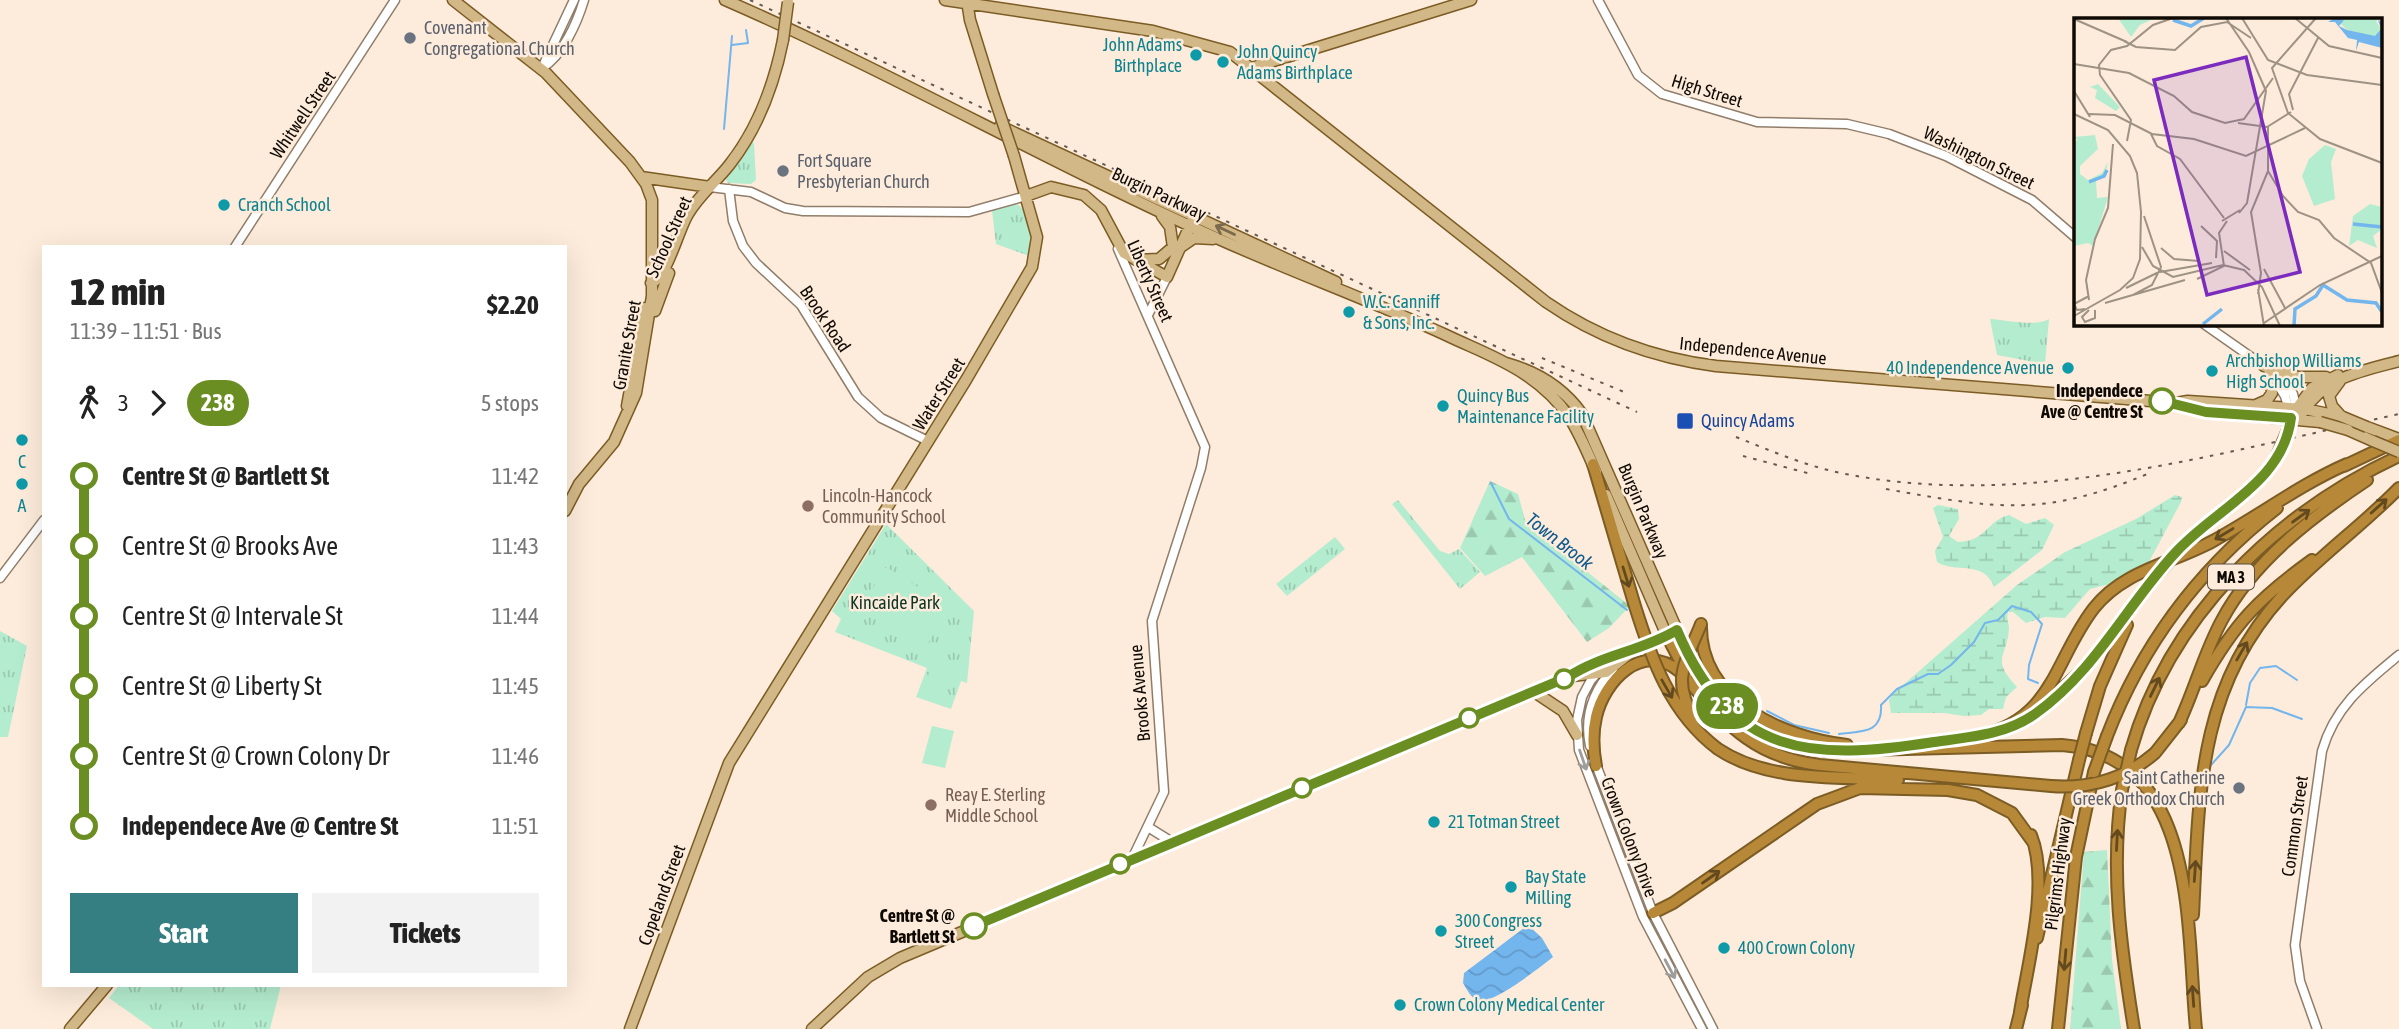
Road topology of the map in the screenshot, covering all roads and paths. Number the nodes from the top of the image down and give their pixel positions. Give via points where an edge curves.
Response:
1 (396, 0) edge
2 (453, 0) edge
3 (574, 0) edge
4 (584, 0) edge
5 (725, 0) edge
6 (945, 0) edge
7 (1471, 0) edge
8 (1598, 0) edge
9 (788, 1) edge
10 (967, 2) edge
11 (542, 68) junction
12 (1251, 68) junction
13 (932, 97) junction
14 (1859, 126) joint
15 (641, 177) junction
16 (710, 187) junction
17 (729, 189) junction
18 (1026, 196) junction
19 (1147, 206) junction
20 (1189, 220) junction
21 (2074, 236) edge
22 (1222, 240) junction
23 (1116, 243) junction
24 (236, 245) edge
25 (1176, 249) junction
26 (1132, 259) junction
27 (1164, 275) junction
28 (650, 286) junction
29 (1379, 304) junction
30 (1148, 315) junction
31 (2207, 326) edge
32 (646, 342) junction
33 (2399, 361) edge
34 (1506, 363) junction
35 (2267, 370) junction
36 (2348, 375) junction
37 (2333, 376) junction
38 (2176, 403) junction
39 (2253, 406) junction
40 (628, 410) junction
41 (2295, 414) junction
42 (2343, 417) junction
43 (1204, 440) joint
44 (2399, 440) edge
45 (928, 441) junction
46 (2399, 456) edge
47 (1593, 464) junction
48 (2347, 464) junction
49 (2399, 488) edge
50 (567, 508) edge
51 (42, 523) edge
52 (2359, 524) junction
53 (0, 578) edge
54 (2153, 580) junction
55 (1672, 633) junction
56 (2399, 655) edge
57 (1597, 673) junction
58 (1533, 691) junction
59 (1700, 694) junction
60 (2179, 723) junction
61 (1577, 735) junction
62 (1982, 735) junction
63 (1908, 746) junction
64 (1832, 747) junction
65 (1718, 749) junction
66 (1597, 766) junction
67 (725, 773) joint
68 (1927, 782) junction
69 (2051, 786) junction
70 (1148, 827) junction
71 (1172, 842) junction
72 (2033, 842) junction
73 (1132, 859) junction
74 (1653, 913) junction
75 (2192, 963) junction
76 (2127, 982) junction
77 (105, 987) edge
78 (2020, 1012) junction
79 (70, 1029) edge
80 (630, 1029) edge
81 (812, 1029) edge
82 (1702, 1029) edge
83 (1713, 1029) edge
84 (2016, 1029) edge
85 (2058, 1029) edge
86 (2134, 1029) edge
87 (2141, 1029) edge
88 (2196, 1029) edge
89 (2317, 1029) edge

1 - 24 street, Whitwell Street
2 - 11 main road, Granite Street
3 - 11 street
4 - 11 street via 567,38
5 - 13 main road, Burgin Parkway
6 - 10 main road, Independence Avenue
7 - 12 main road
8 - 14 street, High Street via 1638,75 1658,92 1762,123
9 - 16 main road, School Street, bridge via 774,77 760,114 735,157
10 - 12 main road, Independence Avenue via 1171,34 1221,48
10 - 18 main road, Water Street, bridge
11 - 15 main road, Granite Street
12 - 38 main road, Independence Avenue via 1548,303 1591,330 1637,349 1716,366
13 - 19 main road, Burgin Parkway
13 - 20 main road, Burgin Parkway
14 - 21 street, Washington Street via 1905,140 1983,175 2036,203
15 - 16 main road
15 - 28 main road, Granite Street via 654,208
16 - 17 street
16 - 28 main road, School Street via 688,213 661,276
16 - 32 main road, School Street via 682,240
17 - 18 street via 751,192 798,211 969,212
17 - 45 street, Brook Road via 733,221 743,246 801,305 862,401 886,422
18 - 23 main road, Liberty Street via 1051,187 1084,195 1101,210
18 - 45 main road, Water Street via 1037,237 1034,263
19 - 20 main road, Burgin Parkway
19 - 25 main road via 1169,224
20 - 22 main road, Burgin Parkway
20 - 25 main road
29 -> 20 main road, Burgin Parkway
22 - 25 main road via 1194,238
22 - 29 main road, Burgin Parkway
23 - 26 main road
23 - 30 street, Liberty Street
25 - 26 main road via 1155,260
25 - 27 main road
26 - 27 main road
27 - 30 street
28 - 32 main road, Granite Street
28 - 40 main road, Granite Street
29 - 34 main road, Burgin Parkway
30 - 43 street, Liberty Street
31 - 35 street
32 - 40 main road, Granite Street
33 - 36 main road
34 - 47 main road, Burgin Parkway via 1566,409
34 - 55 main road, Burgin Parkway via 1544,377 1585,418
35 - 37 main road via 2302,378
35 - 39 main road via 2274,387 2271,396
35 - 41 street via 2286,383
36 - 37 main road
36 - 41 main road via 2319,391
36 - 42 main road via 2329,396
37 - 41 main road via 2315,385
38 - 39 main road, Independence Avenue
38 - 41 main road, Independence Avenue via 2206,412
39 - 41 main road, Independence Avenue
40 - 50 main road via 614,442 579,484
41 - 42 main road
41 - 46 main road, bridge
41 - 54 highway, bridge via 2274,463 2185,543
42 - 44 main road, bridge
43 - 70 street, Brooks Avenue via 1202,468 1151,625 1164,790
44 - 48 highway, Pilgrims Highway / MA 3
45 - 67 main road, Water Street
46 - 60 highway via 2280,548 2251,577 2218,628
76 -> 46 highway, MA 3, bridge via 2116,860 2122,790 2144,712 2165,665 2217,591 2299,517
47 - 55 main road, Burgin Parkway
47 -> 65 highway, bridge via 1649,651 1666,687 1695,729
48 -> 62 highway via 2201,547 2123,582 2091,613 2038,703 2011,724
48 -> 85 highway, Pilgrims Highway / MA 3, bridge via 2258,523 2193,588 2146,654 2094,772 2077,849
52 -> 49 highway
51 - 53 street
52 - 60 highway via 2244,615
75 -> 52 highway via 2203,768 2220,698 2239,655 2271,610
54 - 62 highway via 2092,660 2056,697 2019,724
54 - 78 highway, bridge via 2112,657 2086,733
55 - 57 main road
55 - 59 highway
55 - 64 highway via 1730,708 1765,736 1796,748
56 - 89 street, Common Street via 2346,702 2322,751 2295,940 2299,975
57 - 58 main road via 1568,677
57 - 61 street, Crown Colony Drive via 1579,705
57 - 66 street, Crown Colony Drive via 1587,724
58 - 61 main road via 1563,711
58 - 71 main road
59 - 66 highway via 1665,662 1645,661 1625,669 1608,687 1596,715
59 - 69 highway via 1739,734 1784,758
60 - 69 highway, bridge via 2155,753 2134,769 2111,780
61 -> 82 street, Crown Colony Drive via 1584,765 1643,917
62 - 63 highway
63 - 64 highway
63 - 75 highway via 2067,745 2095,752 2127,771 2153,797 2170,830 2184,890
64 - 65 highway, bridge via 1777,728 1742,705 1707,657 1701,624 1686,655 1682,686 1692,716
65 - 68 highway via 1768,770
66 - 74 street, Crown Colony Drive
67 - 80 main road, Copeland Street
68 - 69 highway
68 - 72 highway via 1993,796 2020,817
70 - 71 street
70 - 73 street, Brooks Avenue
71 - 73 main road
74 -> 72 highway via 1817,804 1860,788 1890,786 1977,795 2012,813
72 - 78 highway via 2038,884
73 - 81 main road via 889,963
74 - 83 street, Crown Colony Drive
88 -> 75 highway
76 - 86 highway, MA 3
76 - 87 highway
77 - 79 main road
78 - 84 highway

